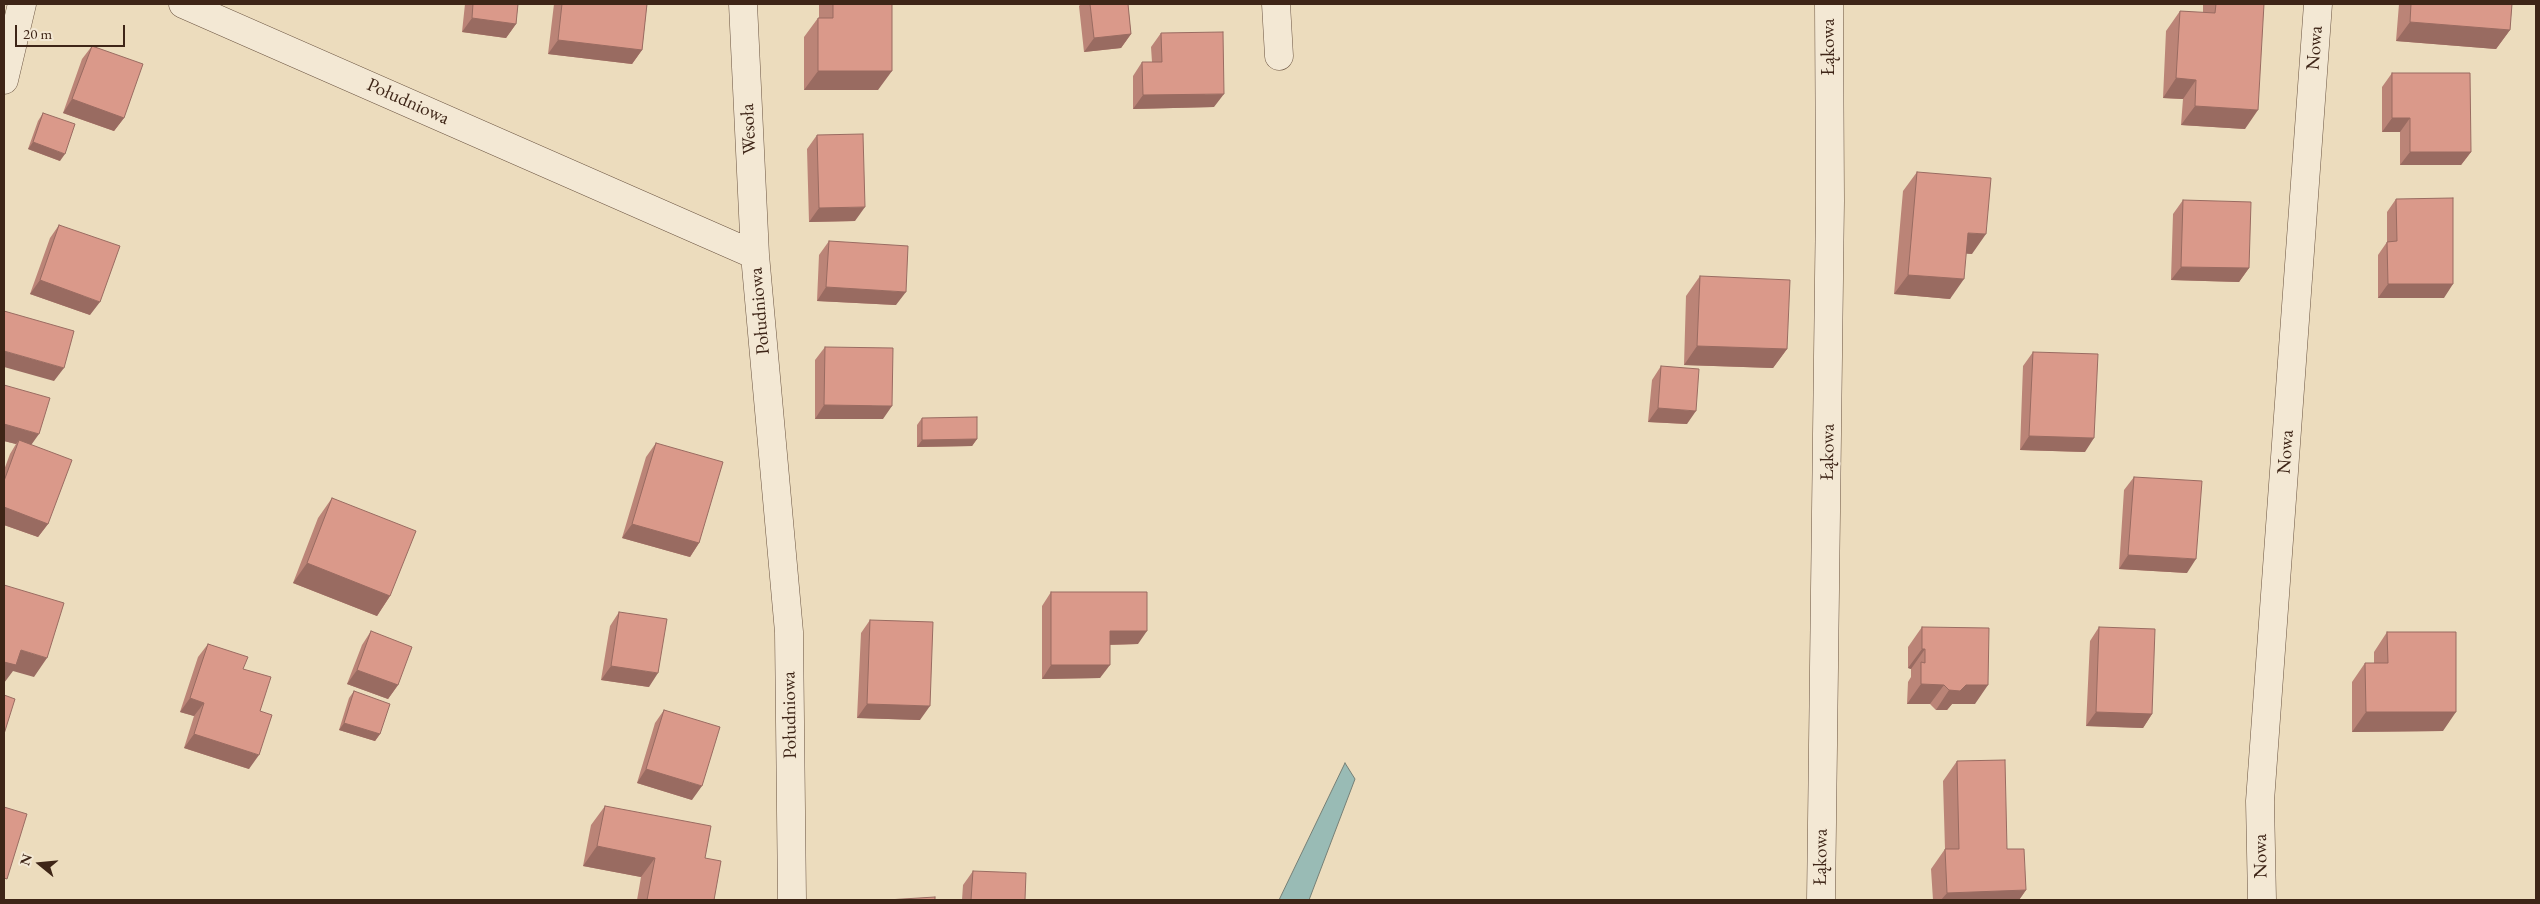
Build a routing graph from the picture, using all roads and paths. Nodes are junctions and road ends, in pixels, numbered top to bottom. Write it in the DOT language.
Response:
graph roads {
  1 [pos="22,4"];
  2 [pos="183,4"];
  3 [pos="743,4"];
  4 [pos="1276,4"];
  5 [pos="1829,4"];
  6 [pos="2318,4"];
  7 [pos="1279,56"];
  8 [pos="4,80"];
  9 [pos="755,254"];
  10 [pos="792,900"];
  11 [pos="1821,900"];
  12 [pos="2262,900"];
  1 -- 8 [label="street"];
  2 -- 9 [label="street, Południowa"];
  3 -- 9 [label="street, Wesoła"];
  4 -- 7 [label="street"];
  5 -- 11 [label="street, Łąkowa"];
  6 -- 12 [label="street, Nowa"];
  9 -- 10 [label="street, Południowa"];
}
